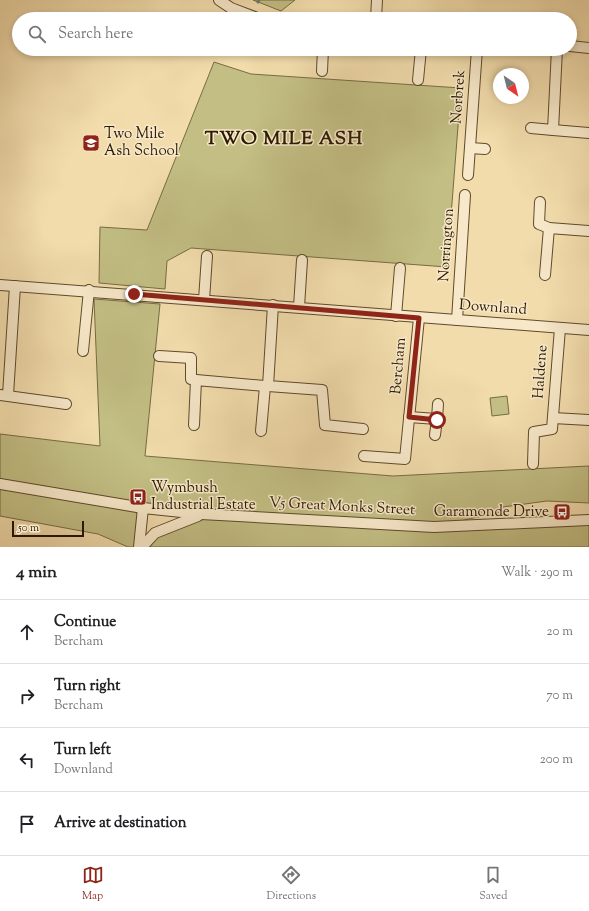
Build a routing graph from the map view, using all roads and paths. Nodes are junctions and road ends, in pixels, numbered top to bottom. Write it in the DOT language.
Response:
graph roads {
  1 [pos="219,0"];
  2 [pos="377,0"];
  3 [pos="242,12"];
  4 [pos="376,12"];
  5 [pos="577,47"];
  6 [pos="589,48"];
  7 [pos="323,56"];
  8 [pos="420,56"];
  9 [pos="477,56"];
  10 [pos="557,56"];
  11 [pos="322,71"];
  12 [pos="418,80"];
  13 [pos="531,128"];
  14 [pos="553,130"];
  15 [pos="589,133"];
  16 [pos="470,148"];
  17 [pos="485,149"];
  18 [pos="468,175"];
  19 [pos="465,195"];
  20 [pos="540,202"];
  21 [pos="549,228"];
  22 [pos="589,231"];
  23 [pos="207,256"];
  24 [pos="302,260"];
  25 [pos="400,268"];
  26 [pos="545,275"];
  27 [pos="0,285"];
  28 [pos="15,286"];
  29 [pos="89,290"];
  30 [pos="204,300"];
  31 [pos="273,305"];
  32 [pos="299,307"];
  33 [pos="396,316"];
  34 [pos="419,318"];
  35 [pos="457,320"];
  36 [pos="560,328"];
  37 [pos="589,330"];
  38 [pos="83,351"];
  39 [pos="158,356"];
  40 [pos="196,380"];
  41 [pos="266,386"];
  42 [pos="4,395"];
  43 [pos="66,404"];
  44 [pos="438,404"];
  45 [pos="409,417"];
  46 [pos="553,418"];
  47 [pos="437,420"];
  48 [pos="589,420"];
  49 [pos="194,425"];
  50 [pos="363,429"];
  51 [pos="261,431"];
  52 [pos="435,435"];
  53 [pos="364,456"];
  54 [pos="532,464"];
  55 [pos="0,484"];
  56 [pos="143,508"];
  57 [pos="201,514"];
  58 [pos="589,520"];
  59 [pos="140,547"];
  1 -- 3 [label="street"];
  2 -- 4 [label="street"];
  5 -- 6 [label="street"];
  7 -- 11 [label="street"];
  8 -- 12 [label="street"];
  9 -- 16 [label="street, Norbrek"];
  10 -- 14 [label="street"];
  13 -- 14 [label="street"];
  14 -- 15 [label="street"];
  16 -- 17 [label="street"];
  16 -- 18 [label="street, Norbrek"];
  19 -- 35 [label="street, Norrington"];
  20 -- 21 [label="street"];
  21 -- 22 [label="street"];
  21 -- 26 [label="street"];
  23 -- 30 [label="street"];
  24 -- 32 [label="street"];
  25 -- 33 [label="street"];
  27 -- 28 [label="street, Downland"];
  28 -- 29 [label="street, Downland"];
  28 -- 42 [label="street"];
  29 -- 30 [label="street, Downland"];
  29 -- 38 [label="street"];
  30 -- 31 [label="street, Downland"];
  31 -- 32 [label="street, Downland"];
  31 -- 41 [label="street"];
  32 -- 33 [label="street, Downland"];
  33 -- 34 [label="street, Downland"];
  34 -- 35 [label="street, Downland"];
  34 -- 45 [label="street, Bercham"];
  35 -- 36 [label="street, Downland"];
  36 -- 37 [label="street, Downland"];
  36 -- 46 [label="street, Haldene"];
  39 -- 40 [label="street"];
  40 -- 41 [label="street"];
  40 -- 49 [label="street"];
  41 -- 50 [label="street"];
  41 -- 51 [label="street"];
  42 -- 43 [label="street"];
  44 -- 47 [label="street"];
  45 -- 47 [label="street, Bercham"];
  45 -- 53 [label="street, Bercham"];
  46 -- 48 [label="street, Haldene"];
  46 -- 54 [label="street, Haldene"];
  47 -- 52 [label="street"];
  55 -- 56 [label="street, V5 Great Monks Street"];
  56 -- 57 [label="street, V5 Great Monks Street"];
  56 -- 59 [label="street"];
  57 -- 58 [label="street, V5 Great Monks Street"];
  57 -- 59 [label="street"];
}
